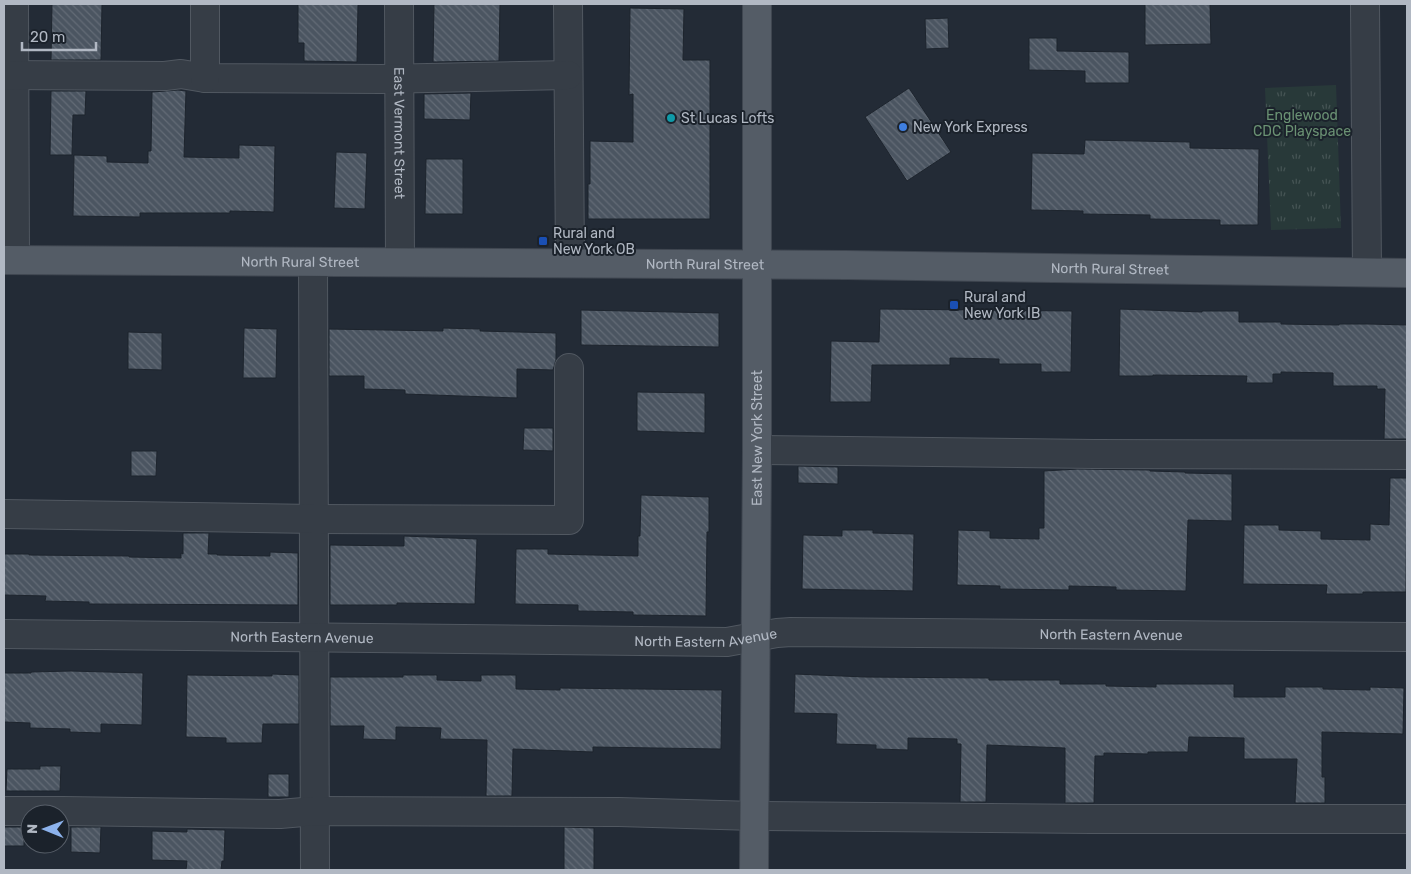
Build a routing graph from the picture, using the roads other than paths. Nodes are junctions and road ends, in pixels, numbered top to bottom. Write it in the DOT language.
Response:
graph roads {
  1 [pos="14,4"];
  2 [pos="205,4"];
  3 [pos="399,4"];
  4 [pos="568,4"];
  5 [pos="757,4"];
  6 [pos="1364,4"];
  7 [pos="9,75"];
  8 [pos="568,75"];
  9 [pos="205,78"];
  10 [pos="400,79"];
  11 [pos="9,260"];
  12 [pos="313,262"];
  13 [pos="400,262"];
  14 [pos="570,264"];
  15 [pos="756,265"];
  16 [pos="1367,272"];
  17 [pos="1407,273"];
  18 [pos="569,368"];
  19 [pos="757,450"];
  20 [pos="1407,455"];
  21 [pos="4,514"];
  22 [pos="314,519"];
  23 [pos="4,634"];
  24 [pos="314,637"];
  25 [pos="756,637"];
  26 [pos="1407,637"];
  27 [pos="4,811"];
  28 [pos="315,811"];
  29 [pos="754,816"];
  30 [pos="1407,819"];
  31 [pos="315,870"];
  32 [pos="754,870"];
  1 -- 7 [label="street"];
  2 -- 9 [label="street"];
  3 -- 10 [label="street, East Vermont Street"];
  4 -- 8 [label="street"];
  5 -- 15 [label="main road, East New York Street"];
  6 -- 16 [label="street"];
  7 -- 9 [label="street"];
  7 -- 11 [label="street"];
  8 -- 10 [label="street"];
  8 -- 14 [label="street"];
  9 -- 10 [label="street"];
  10 -- 13 [label="street, East Vermont Street"];
  11 -- 12 [label="main road, North Rural Street"];
  12 -- 13 [label="main road, North Rural Street"];
  12 -- 22 [label="street"];
  13 -- 14 [label="main road, North Rural Street"];
  14 -- 15 [label="main road, North Rural Street"];
  15 -- 16 [label="main road, North Rural Street"];
  15 -- 19 [label="main road, East New York Street"];
  16 -- 17 [label="main road, North Rural Street"];
  18 -- 22 [label="street"];
  19 -- 20 [label="street"];
  19 -- 25 [label="main road, East New York Street"];
  21 -- 22 [label="street"];
  22 -- 24 [label="street"];
  23 -- 24 [label="street, North Eastern Avenue"];
  24 -- 25 [label="street, North Eastern Avenue"];
  24 -- 28 [label="street"];
  25 -- 26 [label="street, North Eastern Avenue"];
  25 -- 29 [label="main road, East New York Street"];
  27 -- 28 [label="street"];
  28 -- 29 [label="street"];
  28 -- 31 [label="street"];
  29 -- 30 [label="street"];
  29 -- 32 [label="main road, East New York Street"];
}
